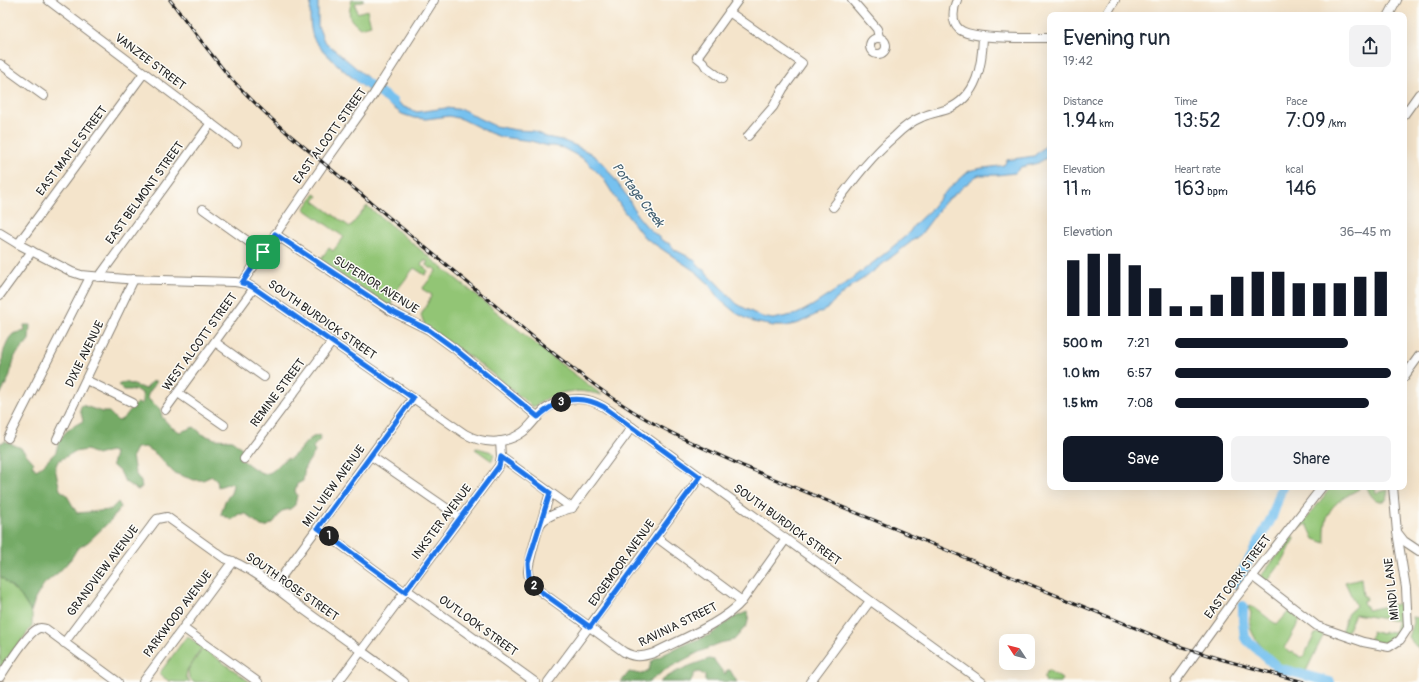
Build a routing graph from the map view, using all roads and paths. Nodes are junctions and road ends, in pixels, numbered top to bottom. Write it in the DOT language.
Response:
graph roads {
  1 [pos="48,0"];
  2 [pos="434,0"];
  3 [pos="738,0"];
  4 [pos="852,0"];
  5 [pos="957,0"];
  6 [pos="1114,0"];
  7 [pos="1397,0"];
  8 [pos="729,12"];
  9 [pos="1108,12"];
  10 [pos="1391,12"];
  11 [pos="983,37"];
  12 [pos="880,38"];
  13 [pos="1047,38"];
  14 [pos="0,64"];
  15 [pos="144,73"];
  16 [pos="722,79"];
  17 [pos="1419,94"];
  18 [pos="44,96"];
  19 [pos="1407,111"];
  20 [pos="211,123"];
  21 [pos="748,136"];
  22 [pos="237,143"];
  23 [pos="833,207"];
  24 [pos="203,209"];
  25 [pos="0,232"];
  26 [pos="275,234"];
  27 [pos="18,244"];
  28 [pos="32,251"];
  29 [pos="263,252"];
  30 [pos="94,277"];
  31 [pos="134,279"];
  32 [pos="242,283"];
  33 [pos="254,288"];
  34 [pos="0,295"];
  35 [pos="215,342"];
  36 [pos="332,342"];
  37 [pos="1419,356"];
  38 [pos="1407,373"];
  39 [pos="264,377"];
  40 [pos="86,380"];
  41 [pos="178,393"];
  42 [pos="413,398"];
  43 [pos="133,403"];
  44 [pos="165,410"];
  45 [pos="538,417"];
  46 [pos="224,425"];
  47 [pos="632,427"];
  48 [pos="8,438"];
  49 [pos="57,439"];
  50 [pos="500,441"];
  51 [pos="372,456"];
  52 [pos="501,457"];
  53 [pos="244,459"];
  54 [pos="700,477"];
  55 [pos="1320,490"];
  56 [pos="1393,490"];
  57 [pos="550,493"];
  58 [pos="572,508"];
  59 [pos="164,517"];
  60 [pos="461,518"];
  61 [pos="541,523"];
  62 [pos="318,528"];
  63 [pos="1397,532"];
  64 [pos="656,537"];
  65 [pos="786,539"];
  66 [pos="1419,550"];
  67 [pos="233,561"];
  68 [pos="1252,576"];
  69 [pos="274,587"];
  70 [pos="406,591"];
  71 [pos="742,600"];
  72 [pos="870,601"];
  73 [pos="590,627"];
  74 [pos="183,628"];
  75 [pos="64,643"];
  76 [pos="361,651"];
  77 [pos="0,677"];
  78 [pos="118,682"];
  79 [pos="143,682"];
  80 [pos="258,682"];
  81 [pos="338,682"];
  82 [pos="404,682"];
  83 [pos="535,682"];
  84 [pos="548,682"];
  85 [pos="810,682"];
  86 [pos="982,682"];
  87 [pos="1175,682"];
  1 -- 15 [label="street, VANZEE STREET"];
  2 -- 26 [label="street, EAST ALCOTT STREET"];
  3 -- 8 [label="street"];
  4 -- 12 [label="street"];
  5 -- 11 [label="street"];
  6 -- 9 [label="street"];
  7 -- 10 [label="street"];
  8 -- 16 [label="street"];
  8 -- 21 [label="street"];
  11 -- 13 [label="street"];
  11 -- 23 [label="street"];
  14 -- 18 [label="street"];
  15 -- 20 [label="street, VANZEE STREET"];
  15 -- 27 [label="street, EAST MAPLE STREET"];
  17 -- 19 [label="street"];
  20 -- 22 [label="street, VANZEE STREET"];
  20 -- 30 [label="street, EAST BELMONT STREET"];
  24 -- 29 [label="street"];
  25 -- 27 [label="street, SOUTH BURDICK STREET"];
  26 -- 29 [label="street, EAST ALCOTT STREET"];
  26 -- 45 [label="street, SUPERIOR AVENUE"];
  27 -- 28 [label="street, SOUTH BURDICK STREET"];
  28 -- 30 [label="street, SOUTH BURDICK STREET"];
  28 -- 34 [label="street"];
  29 -- 32 [label="street, EAST ALCOTT STREET"];
  30 -- 31 [label="street, SOUTH BURDICK STREET"];
  30 -- 48 [label="street, EAST BELMONT STREET"];
  31 -- 32 [label="street, SOUTH BURDICK STREET"];
  31 -- 40 [label="street, DIXIE AVENUE"];
  32 -- 33 [label="street, SOUTH BURDICK STREET"];
  33 -- 35 [label="street, WEST ALCOTT STREET"];
  33 -- 36 [label="street, SOUTH BURDICK STREET"];
  35 -- 39 [label="street"];
  35 -- 41 [label="street, WEST ALCOTT STREET"];
  36 -- 42 [label="street, SOUTH BURDICK STREET"];
  36 -- 53 [label="street, REMINE STREET"];
  37 -- 38 [label="street"];
  40 -- 43 [label="street"];
  40 -- 49 [label="street, DIXIE AVENUE"];
  41 -- 44 [label="street, WEST ALCOTT STREET"];
  41 -- 46 [label="street"];
  42 -- 50 [label="street, SOUTH BURDICK STREET"];
  42 -- 51 [label="street, MILLVIEW AVENUE"];
  45 -- 47 [label="street, SOUTH BURDICK STREET"];
  45 -- 50 [label="street"];
  47 -- 54 [label="street, SOUTH BURDICK STREET"];
  47 -- 58 [label="street"];
  50 -- 52 [label="street, INKSTER AVENUE"];
  51 -- 60 [label="street"];
  51 -- 62 [label="street, MILLVIEW AVENUE"];
  52 -- 57 [label="street"];
  52 -- 60 [label="street, INKSTER AVENUE"];
  54 -- 64 [label="street, EDGEMOOR AVENUE"];
  54 -- 65 [label="street, SOUTH BURDICK STREET"];
  55 -- 68 [label="street, EAST CORK STREET"];
  56 -- 63 [label="street, MINDI LANE"];
  57 -- 58 [label="street"];
  57 -- 61 [label="street"];
  58 -- 61 [label="street"];
  59 -- 67 [label="street, SOUTH ROSE STREET"];
  59 -- 75 [label="street, GRANDVIEW AVENUE"];
  60 -- 70 [label="street, INKSTER AVENUE"];
  61 -- 73 [label="street"];
  62 -- 69 [label="street, MILLVIEW AVENUE"];
  62 -- 70 [label="street, OUTLOOK STREET"];
  63 -- 66 [label="street"];
  63 -- 68 [label="street, MINDI LANE"];
  64 -- 71 [label="street"];
  64 -- 73 [label="street, EDGEMOOR AVENUE"];
  65 -- 71 [label="street, RAVINIA STREET"];
  65 -- 72 [label="street, SOUTH BURDICK STREET"];
  67 -- 69 [label="street, SOUTH ROSE STREET"];
  67 -- 74 [label="street, PARKWOOD AVENUE"];
  68 -- 87 [label="street, EAST CORK STREET"];
  69 -- 76 [label="street, SOUTH ROSE STREET"];
  70 -- 76 [label="street, INKSTER AVENUE"];
  70 -- 83 [label="street, OUTLOOK STREET"];
  71 -- 73 [label="street, RAVINIA STREET"];
  72 -- 85 [label="street"];
  72 -- 86 [label="street, SOUTH BURDICK STREET"];
  73 -- 84 [label="street, EDGEMOOR AVENUE"];
  74 -- 79 [label="street, PARKWOOD AVENUE"];
  74 -- 80 [label="street"];
  75 -- 77 [label="street"];
  75 -- 78 [label="street"];
  76 -- 81 [label="street, INKSTER AVENUE"];
  76 -- 82 [label="street, SOUTH ROSE STREET"];
}
